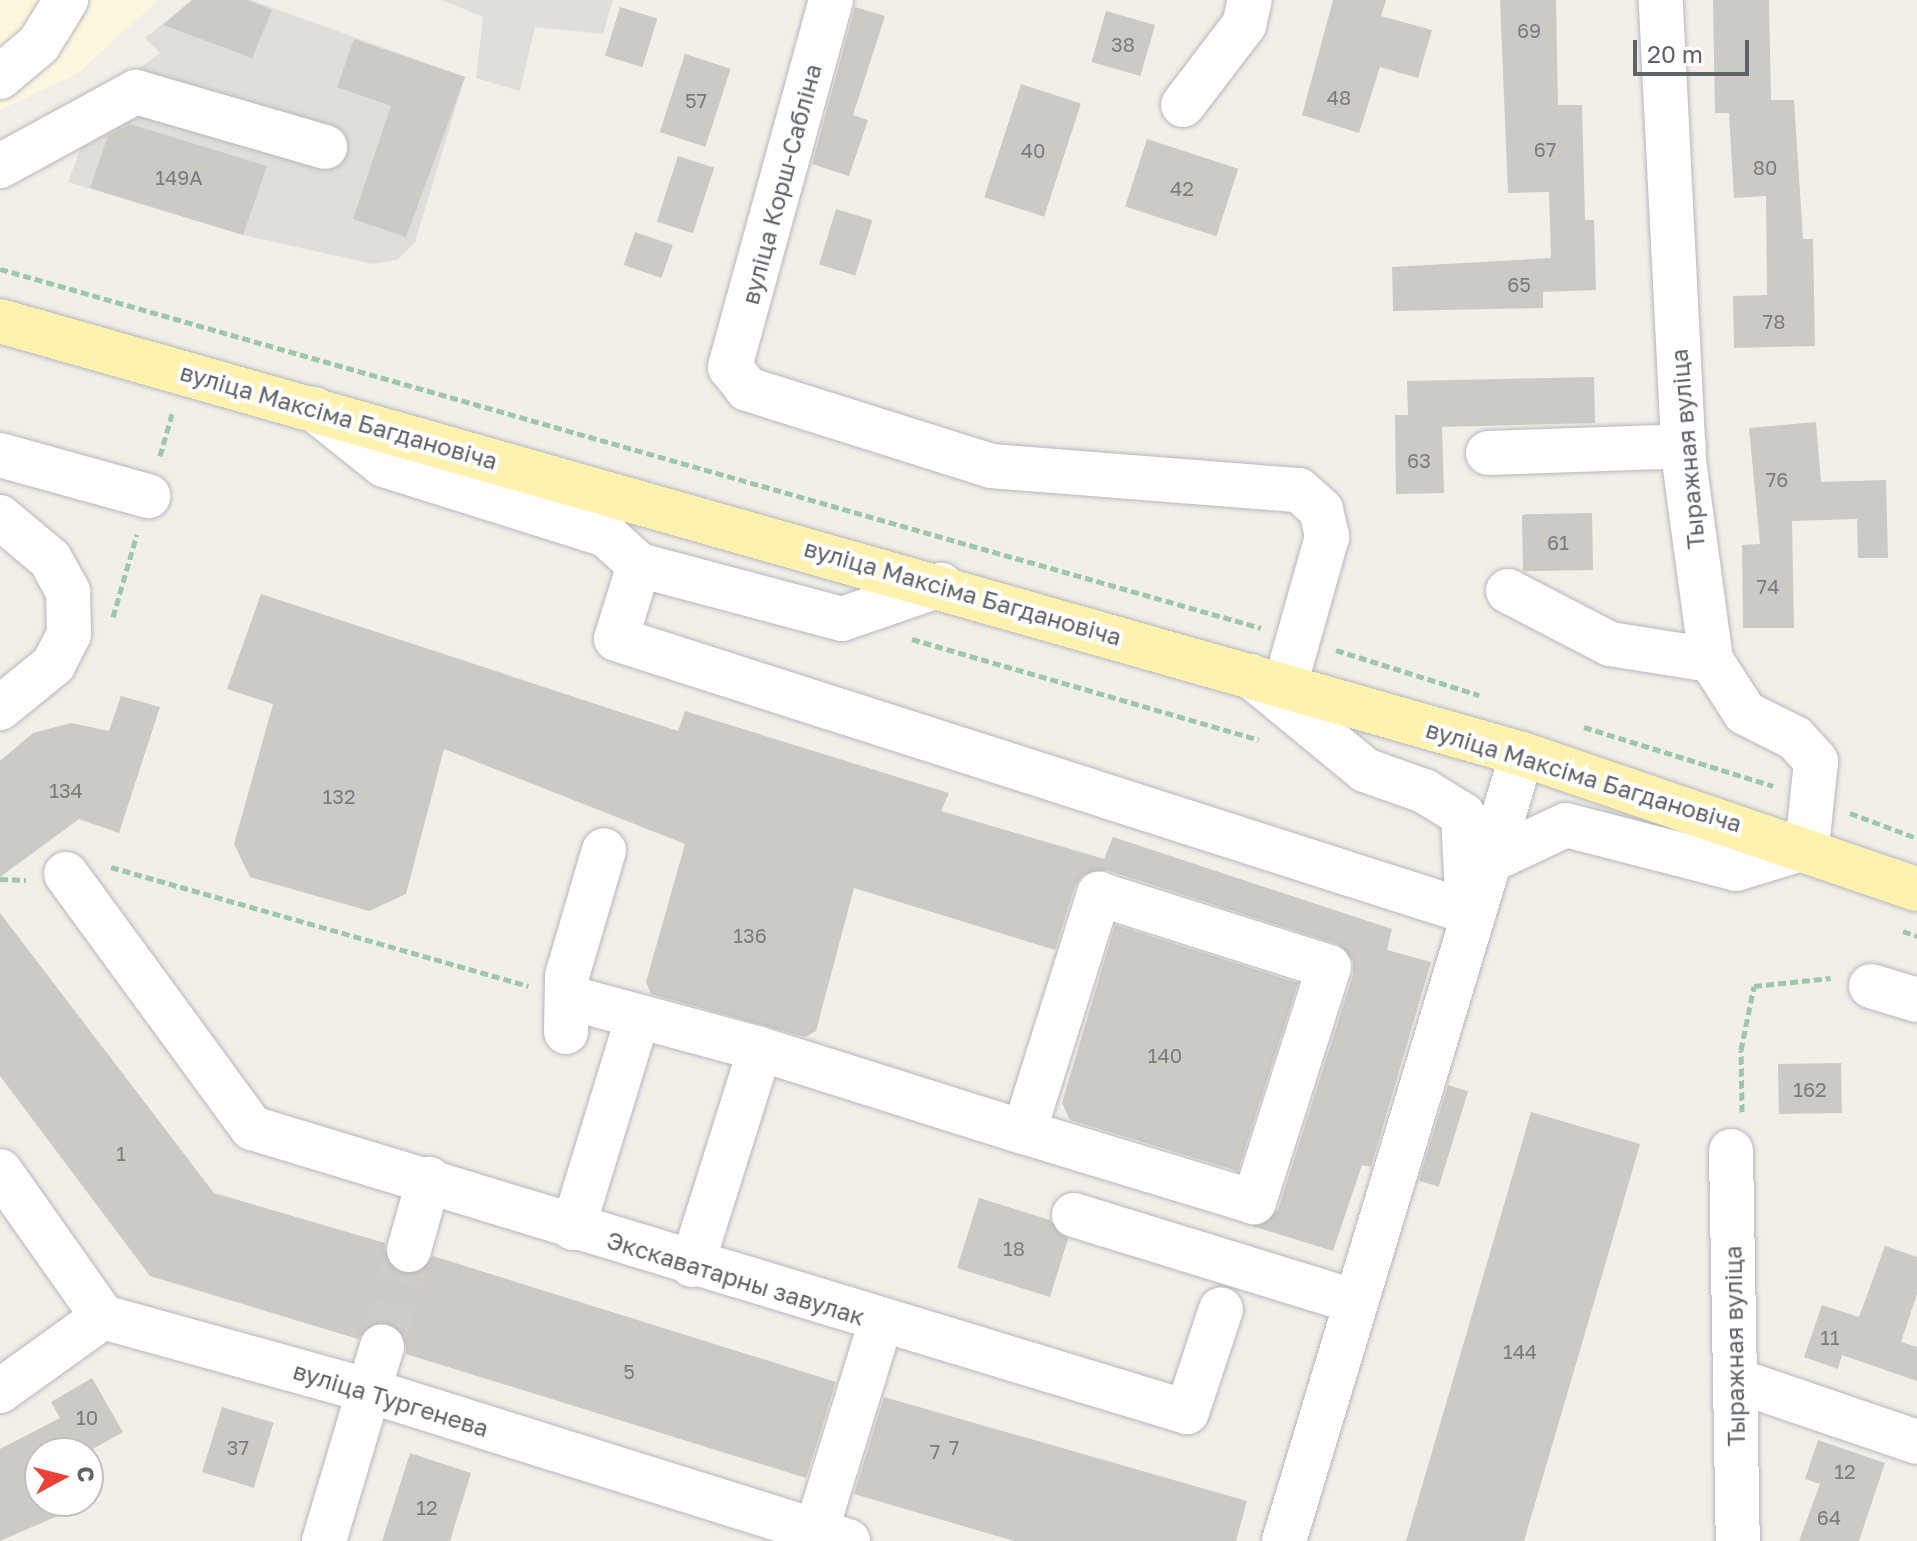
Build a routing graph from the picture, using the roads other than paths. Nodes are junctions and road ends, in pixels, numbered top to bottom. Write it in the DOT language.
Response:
graph roads {
  1 [pos="66,0"];
  2 [pos="831,0"];
  3 [pos="1250,0"];
  4 [pos="1661,0"];
  5 [pos="0,77"];
  6 [pos="1183,105"];
  7 [pos="325,147"];
  8 [pos="0,166"];
  9 [pos="0,321"];
  10 [pos="314,409"];
  11 [pos="1684,446"];
  12 [pos="1488,453"];
  13 [pos="0,455"];
  14 [pos="148,496"];
  15 [pos="0,517"];
  16 [pos="639,565"];
  17 [pos="941,585"];
  18 [pos="1508,591"];
  19 [pos="1711,660"];
  20 [pos="1268,680"];
  21 [pos="0,708"];
  22 [pos="1522,754"];
  23 [pos="1807,847"];
  24 [pos="604,850"];
  25 [pos="1487,862"];
  26 [pos="66,874"];
  27 [pos="1917,889"];
  28 [pos="1468,912"];
  29 [pos="1871,986"];
  30 [pos="1917,1000"];
  31 [pos="638,1017"];
  32 [pos="760,1049"];
  33 [pos="1024,1132"];
  34 [pos="1731,1151"];
  35 [pos="0,1171"];
  36 [pos="429,1179"];
  37 [pos="1074,1215"];
  38 [pos="573,1228"];
  39 [pos="409,1250"];
  40 [pos="692,1265"];
  41 [pos="1354,1301"];
  42 [pos="1221,1309"];
  43 [pos="103,1317"];
  44 [pos="881,1322"];
  45 [pos="382,1346"];
  46 [pos="1735,1380"];
  47 [pos="0,1391"];
  48 [pos="370,1391"];
  49 [pos="1917,1442"];
  50 [pos="826,1538"];
  51 [pos="324,1541"];
  52 [pos="1284,1541"];
  53 [pos="1738,1541"];
  1 -- 5 [label="street"];
  2 -- 20 [label="street, вуліца Корш-Сабліна"];
  3 -- 6 [label="street"];
  4 -- 11 [label="street, Тыражная вуліца"];
  7 -- 8 [label="street"];
  9 -- 10 [label="main road, вуліца Максіма Багдановіча"];
  10 -- 16 [label="street"];
  10 -- 17 [label="main road, вуліца Максіма Багдановіча"];
  11 -- 12 [label="street"];
  11 -- 19 [label="street, Тыражная вуліца"];
  13 -- 14 [label="street"];
  15 -- 21 [label="street"];
  16 -- 17 [label="street"];
  16 -- 28 [label="street"];
  17 -- 20 [label="main road, вуліца Максіма Багдановіча"];
  18 -- 19 [label="street"];
  19 -- 23 [label="street, Тыражная вуліца"];
  20 -- 22 [label="main road, вуліца Максіма Багдановіча"];
  20 -- 28 [label="street"];
  22 -- 23 [label="main road, вуліца Максіма Багдановіча"];
  22 -- 25 [label="street"];
  23 -- 25 [label="street"];
  23 -- 27 [label="main road, вуліца Максіма Багдановіча"];
  24 -- 31 [label="street"];
  25 -- 28 [label="street"];
  26 -- 36 [label="street, Экскаватарны завулак"];
  28 -- 41 [label="street"];
  29 -- 30 [label="street"];
  31 -- 32 [label="street"];
  31 -- 38 [label="street"];
  32 -- 33 [label="street"];
  32 -- 40 [label="street"];
  33 -- 33 [label="street"];
  34 -- 46 [label="street, Тыражная вуліца"];
  35 -- 43 [label="street"];
  36 -- 38 [label="street, Экскаватарны завулак"];
  36 -- 39 [label="street"];
  37 -- 41 [label="street"];
  38 -- 40 [label="street, Экскаватарны завулак"];
  40 -- 44 [label="street, Экскаватарны завулак"];
  41 -- 52 [label="street"];
  42 -- 44 [label="street"];
  43 -- 47 [label="street"];
  43 -- 48 [label="street, вуліца Тургенева"];
  44 -- 50 [label="street, Экскаватарны завулак"];
  45 -- 48 [label="street"];
  46 -- 49 [label="street"];
  46 -- 53 [label="street, Тыражная вуліца"];
  48 -- 50 [label="street, вуліца Тургенева"];
  48 -- 51 [label="street"];
}
